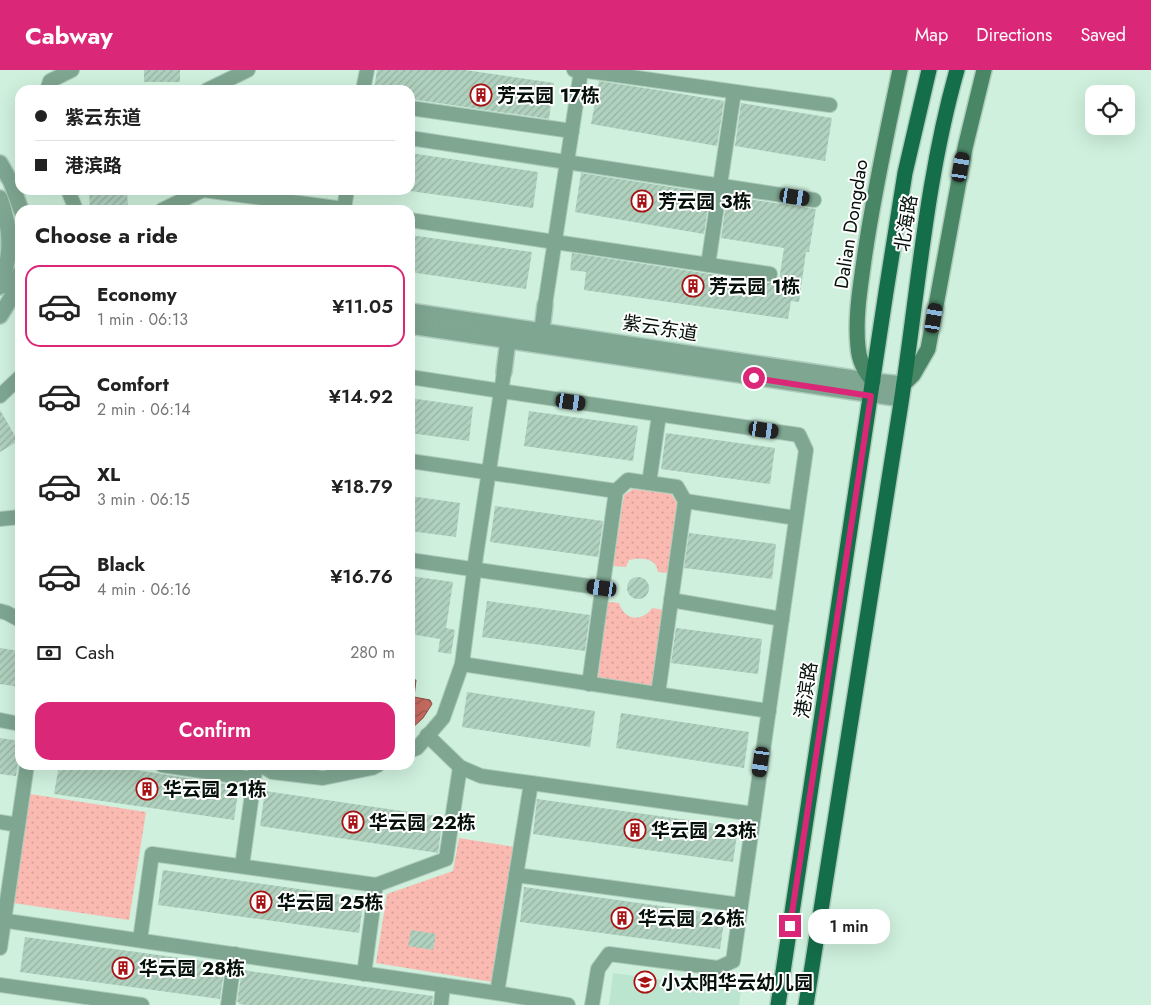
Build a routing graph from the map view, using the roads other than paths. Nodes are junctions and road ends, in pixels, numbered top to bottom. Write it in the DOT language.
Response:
graph roads {
  1 [pos="72,70"];
  2 [pos="248,70"];
  3 [pos="367,70"];
  4 [pos="579,70"];
  5 [pos="900,70"];
  6 [pos="929,70"];
  7 [pos="957,70"];
  8 [pos="984,70"];
  9 [pos="49,85"];
  10 [pos="217,85"];
  11 [pos="364,85"];
  12 [pos="734,92"];
  13 [pos="830,105"];
  14 [pos="415,109"];
  15 [pos="572,131"];
  16 [pos="415,139"];
  17 [pos="567,162"];
  18 [pos="0,163"];
  19 [pos="720,186"];
  20 [pos="15,191"];
  21 [pos="194,195"];
  22 [pos="239,195"];
  23 [pos="0,198"];
  24 [pos="814,200"];
  25 [pos="172,205"];
  26 [pos="310,205"];
  27 [pos="415,221"];
  28 [pos="555,242"];
  29 [pos="15,258"];
  30 [pos="708,265"];
  31 [pos="15,266"];
  32 [pos="770,274"];
  33 [pos="8,289"];
  34 [pos="545,305"];
  35 [pos="415,312"];
  36 [pos="0,316"];
  37 [pos="510,325"];
  38 [pos="415,327"];
  39 [pos="541,338"];
  40 [pos="508,341"];
  41 [pos="504,372"];
  42 [pos="415,378"];
  43 [pos="15,382"];
  44 [pos="872,388"];
  45 [pos="501,391"];
  46 [pos="902,392"];
  47 [pos="0,396"];
  48 [pos="659,414"];
  49 [pos="415,462"];
  50 [pos="488,473"];
  51 [pos="649,483"];
  52 [pos="616,491"];
  53 [pos="685,502"];
  54 [pos="15,518"];
  55 [pos="796,518"];
  56 [pos="0,519"];
  57 [pos="415,561"];
  58 [pos="474,570"];
  59 [pos="602,588"];
  60 [pos="671,600"];
  61 [pos="0,611"];
  62 [pos="15,617"];
  63 [pos="782,619"];
  64 [pos="462,664"];
  65 [pos="589,684"];
  66 [pos="658,694"];
  67 [pos="769,711"];
  68 [pos="0,720"];
  69 [pos="15,723"];
  70 [pos="427,736"];
  71 [pos="415,749"];
  72 [pos="460,767"];
  73 [pos="26,770"];
  74 [pos="228,770"];
  75 [pos="269,770"];
  76 [pos="362,770"];
  77 [pos="255,772"];
  78 [pos="531,783"];
  79 [pos="754,814"];
  80 [pos="0,822"];
  81 [pos="18,825"];
  82 [pos="242,866"];
  83 [pos="516,875"];
  84 [pos="376,885"];
  85 [pos="741,906"];
  86 [pos="2,920"];
  87 [pos="140,940"];
  88 [pos="0,948"];
  89 [pos="235,954"];
  90 [pos="364,974"];
  91 [pos="0,985"];
  92 [pos="443,985"];
  93 [pos="497,993"];
  94 [pos="142,1005"];
  95 [pos="228,1005"];
  96 [pos="441,1005"];
  97 [pos="568,1005"];
  98 [pos="592,1005"];
  99 [pos="778,1005"];
  100 [pos="806,1005"];
  1 -- 9 [label="street"];
  2 -- 10 [label="street"];
  3 -- 11 [label="street"];
  4 -- 12 [label="street"];
  4 -- 15 [label="street"];
  5 -- 44 [label="main road, Dalian Dongdao"];
  6 -- 44 [label="main road, 北海路"];
  7 -- 46 [label="main road, 北海路"];
  8 -- 46 [label="main road"];
  12 -- 13 [label="street"];
  12 -- 19 [label="street"];
  14 -- 15 [label="street"];
  15 -- 17 [label="street"];
  16 -- 17 [label="street"];
  17 -- 19 [label="street"];
  17 -- 28 [label="street"];
  18 -- 20 [label="street"];
  19 -- 24 [label="street"];
  19 -- 30 [label="street"];
  21 -- 25 [label="street"];
  22 -- 26 [label="street"];
  23 -- 29 [label="street"];
  27 -- 28 [label="street"];
  28 -- 30 [label="street"];
  28 -- 34 [label="street"];
  30 -- 32 [label="street"];
  31 -- 33 [label="street"];
  33 -- 36 [label="street"];
  34 -- 39 [label="street"];
  35 -- 37 [label="street, 紫云东道"];
  37 -- 39 [label="street, 紫云东道"];
  37 -- 40 [label="street"];
  38 -- 40 [label="street, 紫云东道"];
  39 -- 40 [label="street, 紫云东道"];
  39 -- 44 [label="street, 紫云东道"];
  40 -- 41 [label="street"];
  41 -- 45 [label="street"];
  42 -- 45 [label="street"];
  43 -- 47 [label="street"];
  44 -- 46 [label="street, 紫云东道"];
  44 -- 99 [label="main road, 港滨路"];
  45 -- 48 [label="street"];
  45 -- 50 [label="street"];
  46 -- 100 [label="main road"];
  48 -- 51 [label="street"];
  48 -- 55 [label="street"];
  49 -- 50 [label="street"];
  50 -- 52 [label="street"];
  50 -- 58 [label="street"];
  51 -- 52 [label="street"];
  51 -- 53 [label="street"];
  52 -- 59 [label="street"];
  53 -- 55 [label="street"];
  53 -- 60 [label="street"];
  54 -- 56 [label="street"];
  55 -- 63 [label="street"];
  57 -- 58 [label="street"];
  58 -- 59 [label="street"];
  58 -- 64 [label="street"];
  59 -- 65 [label="street"];
  60 -- 63 [label="street"];
  60 -- 66 [label="street"];
  61 -- 62 [label="street"];
  63 -- 67 [label="street"];
  64 -- 65 [label="street"];
  64 -- 70 [label="street"];
  65 -- 66 [label="street"];
  66 -- 67 [label="street"];
  67 -- 79 [label="street"];
  68 -- 69 [label="street"];
  70 -- 71 [label="street"];
  70 -- 72 [label="street"];
  72 -- 78 [label="street"];
  72 -- 84 [label="street"];
  73 -- 81 [label="street"];
  74 -- 77 [label="street"];
  75 -- 76 [label="street"];
  77 -- 82 [label="street"];
  78 -- 79 [label="street"];
  78 -- 83 [label="street"];
  79 -- 85 [label="street"];
  80 -- 81 [label="street"];
  81 -- 86 [label="street"];
  82 -- 84 [label="street"];
  82 -- 87 [label="street"];
  83 -- 85 [label="street"];
  83 -- 93 [label="street"];
  84 -- 90 [label="street"];
  85 -- 98 [label="street"];
  86 -- 87 [label="street"];
  86 -- 88 [label="street"];
  87 -- 89 [label="street"];
  89 -- 90 [label="street"];
  89 -- 95 [label="street"];
  90 -- 92 [label="street"];
  91 -- 94 [label="street"];
  92 -- 93 [label="street"];
  92 -- 96 [label="street"];
  93 -- 97 [label="street"];
}
